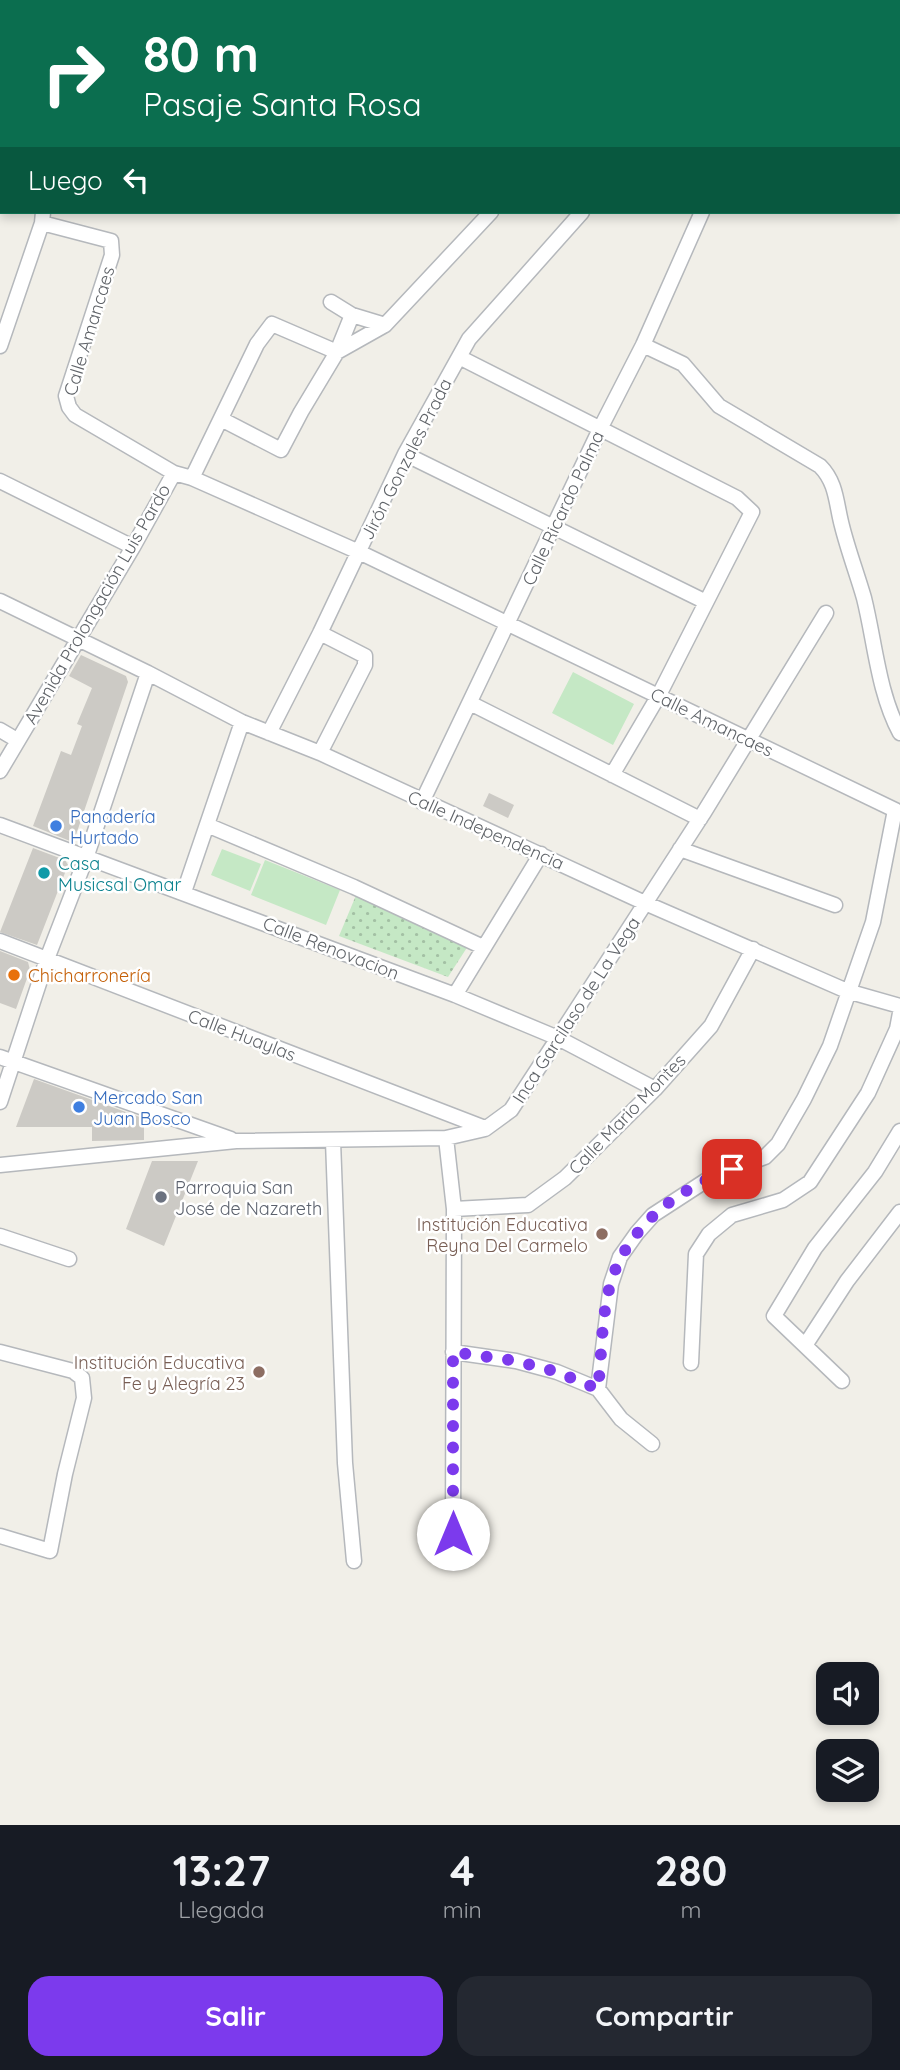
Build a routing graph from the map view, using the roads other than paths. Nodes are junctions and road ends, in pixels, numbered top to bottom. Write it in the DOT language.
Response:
graph roads {
  1 [pos="489,214"];
  2 [pos="580,214"];
  3 [pos="701,214"];
  4 [pos="43,217"];
  5 [pos="331,302"];
  6 [pos="352,315"];
  7 [pos="385,325"];
  8 [pos="643,345"];
  9 [pos="0,346"];
  10 [pos="337,352"];
  11 [pos="459,356"];
  12 [pos="221,419"];
  13 [pos="601,427"];
  14 [pos="405,454"];
  15 [pos="174,473"];
  16 [pos="192,478"];
  17 [pos="0,481"];
  18 [pos="554,528"];
  19 [pos="133,547"];
  20 [pos="359,552"];
  21 [pos="0,601"];
  22 [pos="706,602"];
  23 [pos="826,613"];
  24 [pos="508,625"];
  25 [pos="320,633"];
  26 [pos="79,639"];
  27 [pos="148,673"];
  28 [pos="659,695"];
  29 [pos="470,703"];
  30 [pos="242,722"];
  31 [pos="0,730"];
  32 [pos="269,733"];
  33 [pos="900,733"];
  34 [pos="18,740"];
  35 [pos="749,740"];
  36 [pos="320,753"];
  37 [pos="0,771"];
  38 [pos="612,775"];
  39 [pos="422,802"];
  40 [pos="700,819"];
  41 [pos="0,825"];
  42 [pos="207,825"];
  43 [pos="680,849"];
  44 [pos="541,854"];
  45 [pos="86,858"];
  46 [pos="184,892"];
  47 [pos="645,903"];
  48 [pos="835,905"];
  49 [pos="0,941"];
  50 [pos="483,947"];
  51 [pos="753,948"];
  52 [pos="47,960"];
  53 [pos="847,991"];
  54 [pos="455,995"];
  55 [pos="900,1006"];
  56 [pos="900,1013"];
  57 [pos="558,1038"];
  58 [pos="7,1059"];
  59 [pos="655,1088"];
  60 [pos="0,1102"];
  61 [pos="485,1129"];
  62 [pos="900,1131"];
  63 [pos="446,1138"];
  64 [pos="236,1141"];
  65 [pos="333,1141"];
  66 [pos="0,1165"];
  67 [pos="454,1209"];
  68 [pos="900,1212"];
  69 [pos="0,1236"];
  70 [pos="69,1259"];
  71 [pos="806,1344"];
  72 [pos="0,1352"];
  73 [pos="453,1352"];
  74 [pos="691,1363"];
  75 [pos="842,1381"];
  76 [pos="598,1389"];
  77 [pos="652,1444"];
  78 [pos="453,1534"];
  79 [pos="0,1536"];
  80 [pos="354,1561"];
  1 -- 7 [label="street"];
  2 -- 11 [label="street, Jirón Gonzales Prada"];
  3 -- 8 [label="street, Calle Ricardo Palma"];
  4 -- 9 [label="street"];
  4 -- 15 [label="street, Calle Amancaes"];
  5 -- 6 [label="street"];
  6 -- 7 [label="street"];
  6 -- 10 [label="street"];
  7 -- 10 [label="street"];
  8 -- 13 [label="street, Calle Ricardo Palma"];
  8 -- 33 [label="street"];
  10 -- 12 [label="street, Avenida Prolongación Luis Pardo"];
  10 -- 12 [label="street"];
  11 -- 13 [label="street"];
  11 -- 14 [label="street, Jirón Gonzales Prada"];
  12 -- 16 [label="street, Avenida Prolongación Luis Pardo"];
  13 -- 18 [label="street, Calle Ricardo Palma"];
  13 -- 22 [label="street"];
  14 -- 18 [label="street"];
  14 -- 20 [label="street, Jirón Gonzales Prada"];
  15 -- 16 [label="street, Calle Amancaes"];
  15 -- 19 [label="street, Avenida Prolongación Luis Pardo"];
  16 -- 20 [label="street, Calle Amancaes"];
  17 -- 19 [label="street"];
  18 -- 22 [label="street"];
  18 -- 24 [label="street, Calle Ricardo Palma"];
  19 -- 26 [label="street, Avenida Prolongación Luis Pardo"];
  20 -- 24 [label="street, Calle Amancaes"];
  20 -- 25 [label="street, Jirón Gonzales Prada"];
  21 -- 26 [label="street, Calle Independencia"];
  22 -- 28 [label="street"];
  23 -- 35 [label="street, Inca Garcilaso de La Vega"];
  24 -- 28 [label="street, Calle Amancaes"];
  24 -- 29 [label="street, Calle Ricardo Palma"];
  25 -- 32 [label="street, Jirón Gonzales Prada"];
  25 -- 36 [label="street"];
  26 -- 27 [label="street, Calle Independencia"];
  26 -- 34 [label="street, Avenida Prolongación Luis Pardo"];
  27 -- 30 [label="street, Calle Independencia"];
  27 -- 45 [label="street"];
  28 -- 35 [label="street, Calle Amancaes"];
  28 -- 38 [label="street"];
  29 -- 38 [label="street"];
  29 -- 39 [label="street, Calle Ricardo Palma"];
  30 -- 32 [label="street, Calle Independencia"];
  30 -- 42 [label="street"];
  31 -- 34 [label="street"];
  32 -- 36 [label="street, Calle Independencia"];
  34 -- 37 [label="street, Avenida Prolongación Luis Pardo"];
  35 -- 40 [label="street, Inca Garcilaso de La Vega"];
  35 -- 53 [label="street, Calle Amancaes"];
  36 -- 39 [label="street, Calle Independencia"];
  38 -- 40 [label="street"];
  39 -- 44 [label="street, Calle Independencia"];
  40 -- 43 [label="street, Inca Garcilaso de La Vega"];
  41 -- 45 [label="street, Calle Renovacion"];
  42 -- 46 [label="street"];
  42 -- 50 [label="street"];
  43 -- 47 [label="street, Inca Garcilaso de La Vega"];
  43 -- 48 [label="street"];
  44 -- 47 [label="street, Calle Independencia"];
  44 -- 50 [label="street"];
  45 -- 46 [label="street, Calle Renovacion"];
  45 -- 52 [label="street"];
  46 -- 54 [label="street, Calle Renovacion"];
  47 -- 51 [label="street, Calle Independencia"];
  47 -- 57 [label="street, Inca Garcilaso de La Vega"];
  49 -- 52 [label="street, Calle Huaylas"];
  50 -- 54 [label="street"];
  51 -- 53 [label="street, Calle Independencia"];
  51 -- 59 [label="street, Calle Mario Montes"];
  52 -- 58 [label="street"];
  52 -- 61 [label="street, Calle Huaylas"];
  53 -- 55 [label="street, Calle Independencia"];
  53 -- 76 [label="street, Calle Amancaes"];
  54 -- 57 [label="street, Calle Renovacion"];
  56 -- 74 [label="street"];
  57 -- 59 [label="street, Calle Renovacion"];
  57 -- 61 [label="street, Inca Garcilaso de La Vega"];
  58 -- 60 [label="street"];
  58 -- 64 [label="street"];
  59 -- 67 [label="street, Calle Mario Montes"];
  61 -- 63 [label="street, Inca Garcilaso de La Vega"];
  62 -- 71 [label="street"];
  63 -- 65 [label="street, Inca Garcilaso de La Vega"];
  63 -- 67 [label="street"];
  64 -- 65 [label="street, Inca Garcilaso de La Vega"];
  64 -- 66 [label="street, Inca Garcilaso de La Vega"];
  65 -- 80 [label="street"];
  67 -- 73 [label="street"];
  68 -- 71 [label="street"];
  69 -- 70 [label="street"];
  71 -- 75 [label="street"];
  72 -- 79 [label="street"];
  73 -- 76 [label="street"];
  73 -- 78 [label="street"];
  76 -- 77 [label="street"];
}
